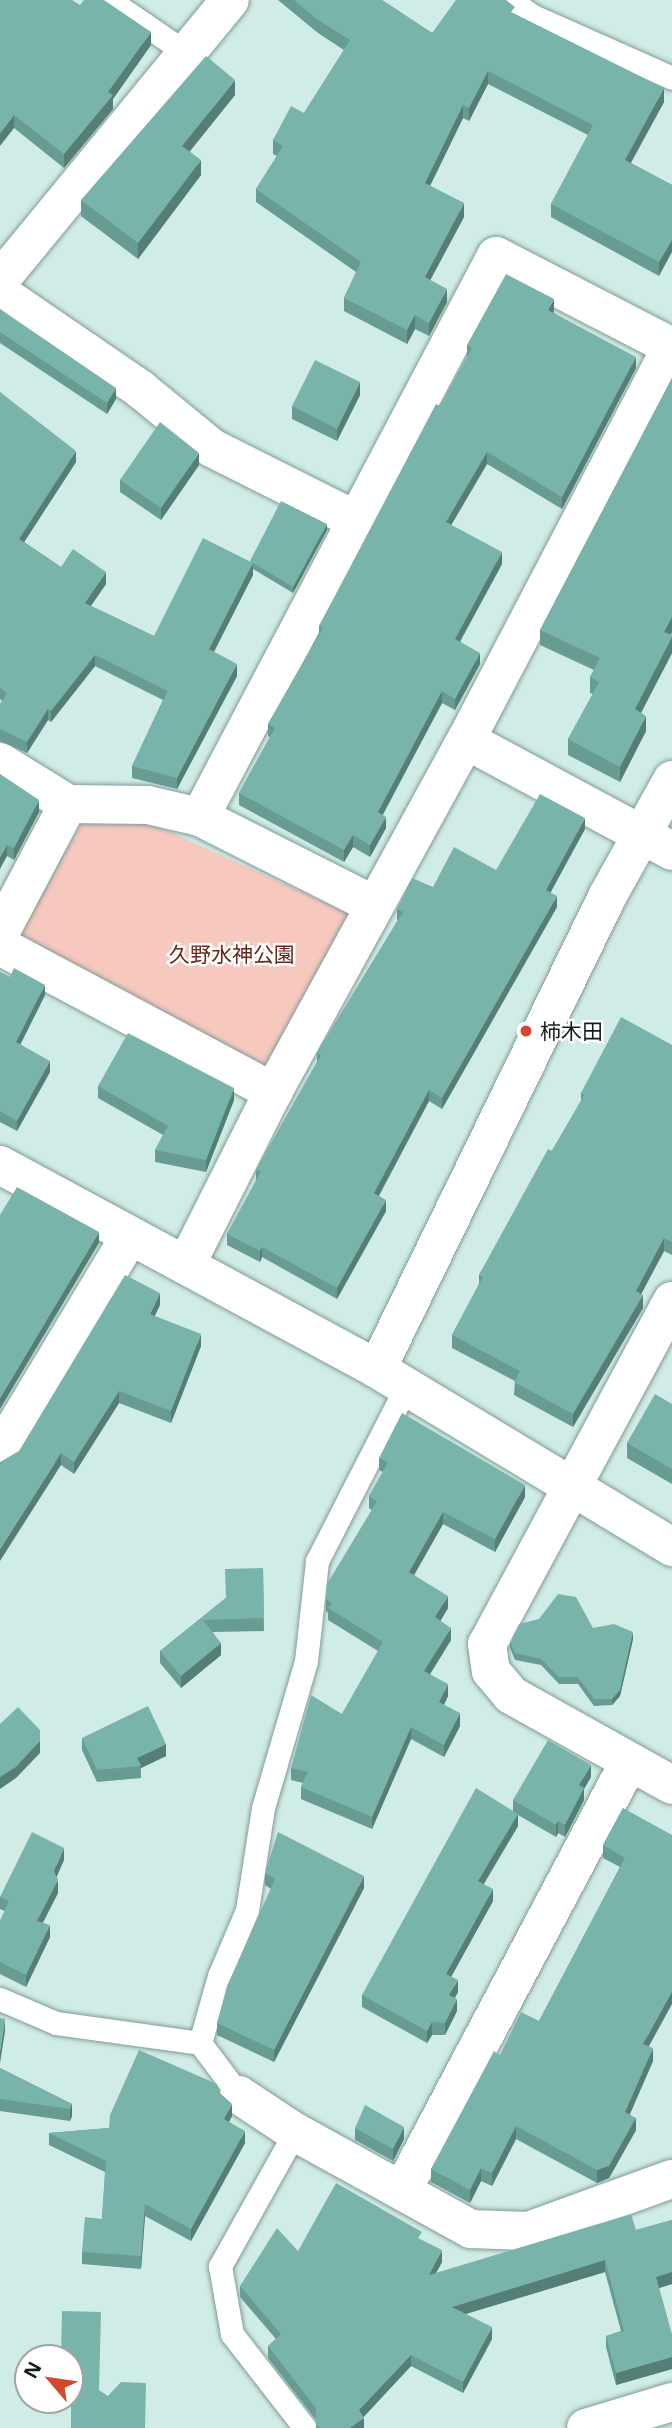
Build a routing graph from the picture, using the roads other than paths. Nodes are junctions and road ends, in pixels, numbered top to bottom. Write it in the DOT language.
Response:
graph roads {
  1 [pos="110,0"];
  2 [pos="230,0"];
  3 [pos="510,0"];
  4 [pos="185,52"];
  5 [pos="672,78"];
  6 [pos="0,280"];
  7 [pos="0,293"];
  8 [pos="672,346"];
  9 [pos="357,521"];
  10 [pos="466,740"];
  11 [pos="0,762"];
  12 [pos="672,780"];
  13 [pos="68,804"];
  14 [pos="200,817"];
  15 [pos="657,842"];
  16 [pos="374,905"];
  17 [pos="0,933"];
  18 [pos="0,946"];
  19 [pos="273,1092"];
  20 [pos="0,1165"];
  21 [pos="130,1236"];
  22 [pos="186,1265"];
  23 [pos="671,1306"];
  24 [pos="391,1378"];
  25 [pos="0,1452"];
  26 [pos="573,1485"];
  27 [pos="672,1547"];
  28 [pos="629,1762"];
  29 [pos="672,1785"];
  30 [pos="0,1999"];
  31 [pos="200,2043"];
  32 [pos="239,2095"];
  33 [pos="295,2132"];
  34 [pos="668,2174"];
  35 [pos="403,2189"];
  36 [pos="672,2402"];
  37 [pos="305,2428"];
  38 [pos="586,2428"];
  1 -- 4 [label="lane"];
  2 -- 4 [label="street"];
  3 -- 5 [label="lane"];
  4 -- 6 [label="street"];
  7 -- 9 [label="street"];
  8 -- 9 [label="street"];
  8 -- 10 [label="street"];
  9 -- 14 [label="street"];
  10 -- 15 [label="street"];
  10 -- 16 [label="street"];
  11 -- 13 [label="street"];
  12 -- 15 [label="street"];
  13 -- 14 [label="street"];
  13 -- 17 [label="street"];
  14 -- 16 [label="street"];
  15 -- 24 [label="street"];
  16 -- 19 [label="street"];
  18 -- 19 [label="street"];
  19 -- 22 [label="street"];
  20 -- 21 [label="street"];
  21 -- 22 [label="street"];
  21 -- 25 [label="street"];
  22 -- 24 [label="street"];
  23 -- 26 [label="street"];
  24 -- 26 [label="street"];
  24 -- 31 [label="lane"];
  26 -- 27 [label="street"];
  26 -- 28 [label="street"];
  28 -- 29 [label="street"];
  28 -- 35 [label="street"];
  30 -- 31 [label="lane"];
  31 -- 32 [label="lane"];
  32 -- 33 [label="street"];
  33 -- 35 [label="street"];
  33 -- 37 [label="lane"];
  34 -- 35 [label="street"];
  36 -- 38 [label="street"];
}
